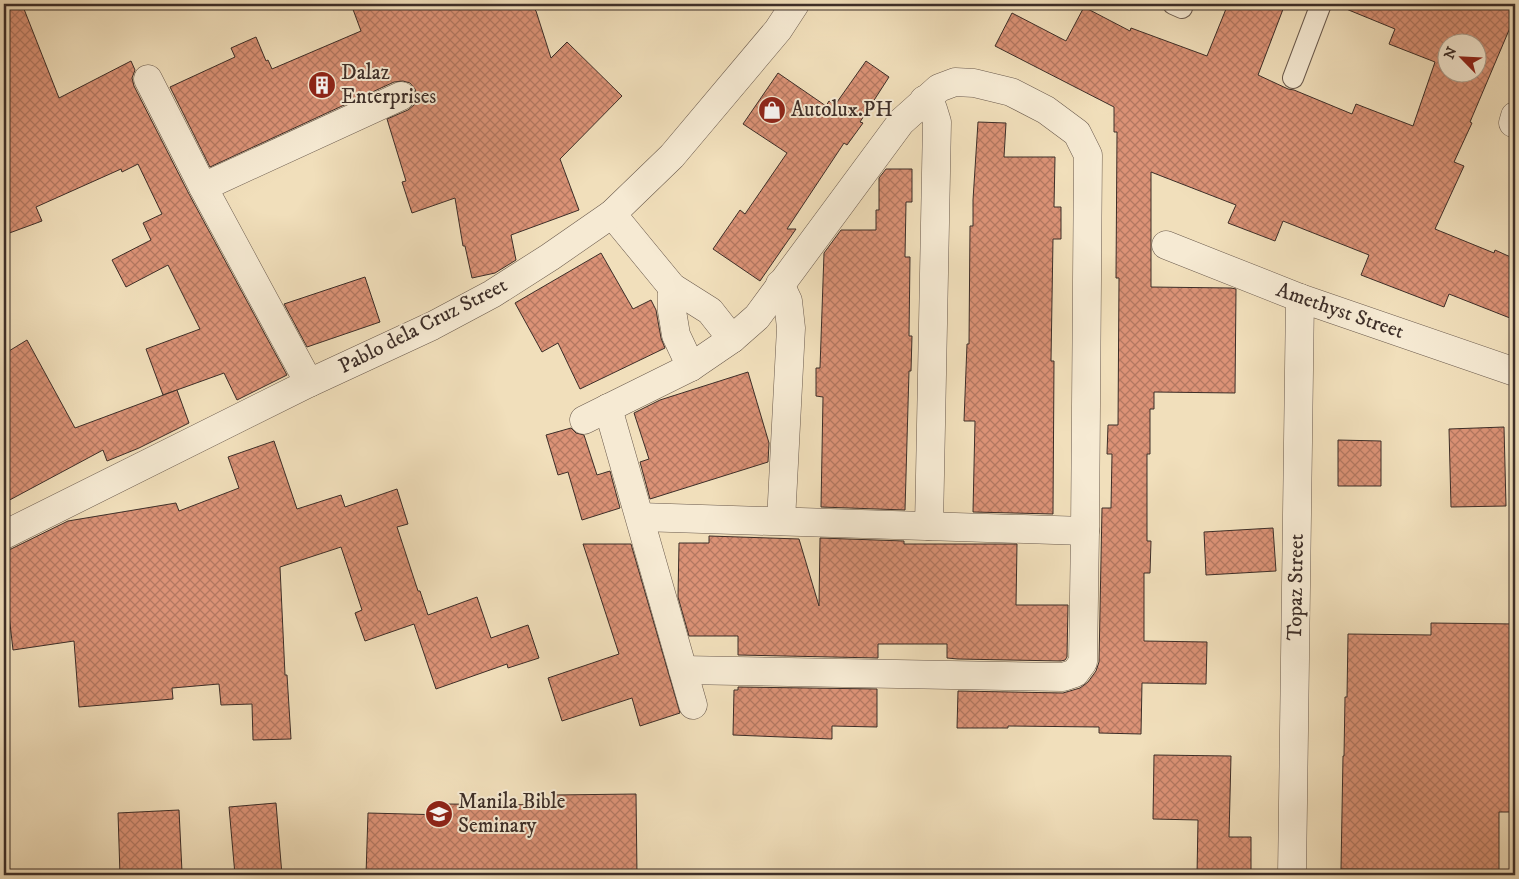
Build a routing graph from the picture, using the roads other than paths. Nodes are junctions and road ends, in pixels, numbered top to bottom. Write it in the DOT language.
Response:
graph roads {
  1 [pos="795,4"];
  2 [pos="1321,4"];
  3 [pos="1293,78"];
  4 [pos="148,79"];
  5 [pos="401,96"];
  6 [pos="924,100"];
  7 [pos="203,187"];
  8 [pos="612,214"];
  9 [pos="1166,245"];
  10 [pos="780,284"];
  11 [pos="672,287"];
  12 [pos="1300,298"];
  13 [pos="732,339"];
  14 [pos="690,367"];
  15 [pos="1515,372"];
  16 [pos="309,383"];
  17 [pos="608,408"];
  18 [pos="584,420"];
  19 [pos="640,517"];
  20 [pos="781,521"];
  21 [pos="928,526"];
  22 [pos="1085,531"];
  23 [pos="4,535"];
  24 [pos="683,670"];
  25 [pos="693,706"];
  26 [pos="1292,875"];
  1 -- 8 [label="street, Pablo dela Cruz Street"];
  2 -- 3 [label="lane"];
  4 -- 7 [label="street"];
  5 -- 7 [label="street"];
  6 -- 10 [label="street"];
  6 -- 21 [label="street"];
  6 -- 22 [label="street"];
  7 -- 16 [label="street"];
  8 -- 11 [label="street"];
  8 -- 16 [label="street, Pablo dela Cruz Street"];
  9 -- 12 [label="street, Amethyst Street"];
  10 -- 13 [label="street"];
  10 -- 20 [label="street"];
  11 -- 13 [label="street"];
  11 -- 14 [label="street"];
  12 -- 15 [label="street, Amethyst Street"];
  12 -- 26 [label="street, Topaz Street"];
  13 -- 14 [label="street"];
  14 -- 17 [label="street"];
  16 -- 23 [label="street, Pablo dela Cruz Street"];
  17 -- 18 [label="street"];
  17 -- 19 [label="street"];
  19 -- 20 [label="street"];
  19 -- 24 [label="street"];
  20 -- 21 [label="street"];
  21 -- 22 [label="street"];
  22 -- 24 [label="street"];
  24 -- 25 [label="street"];
}
